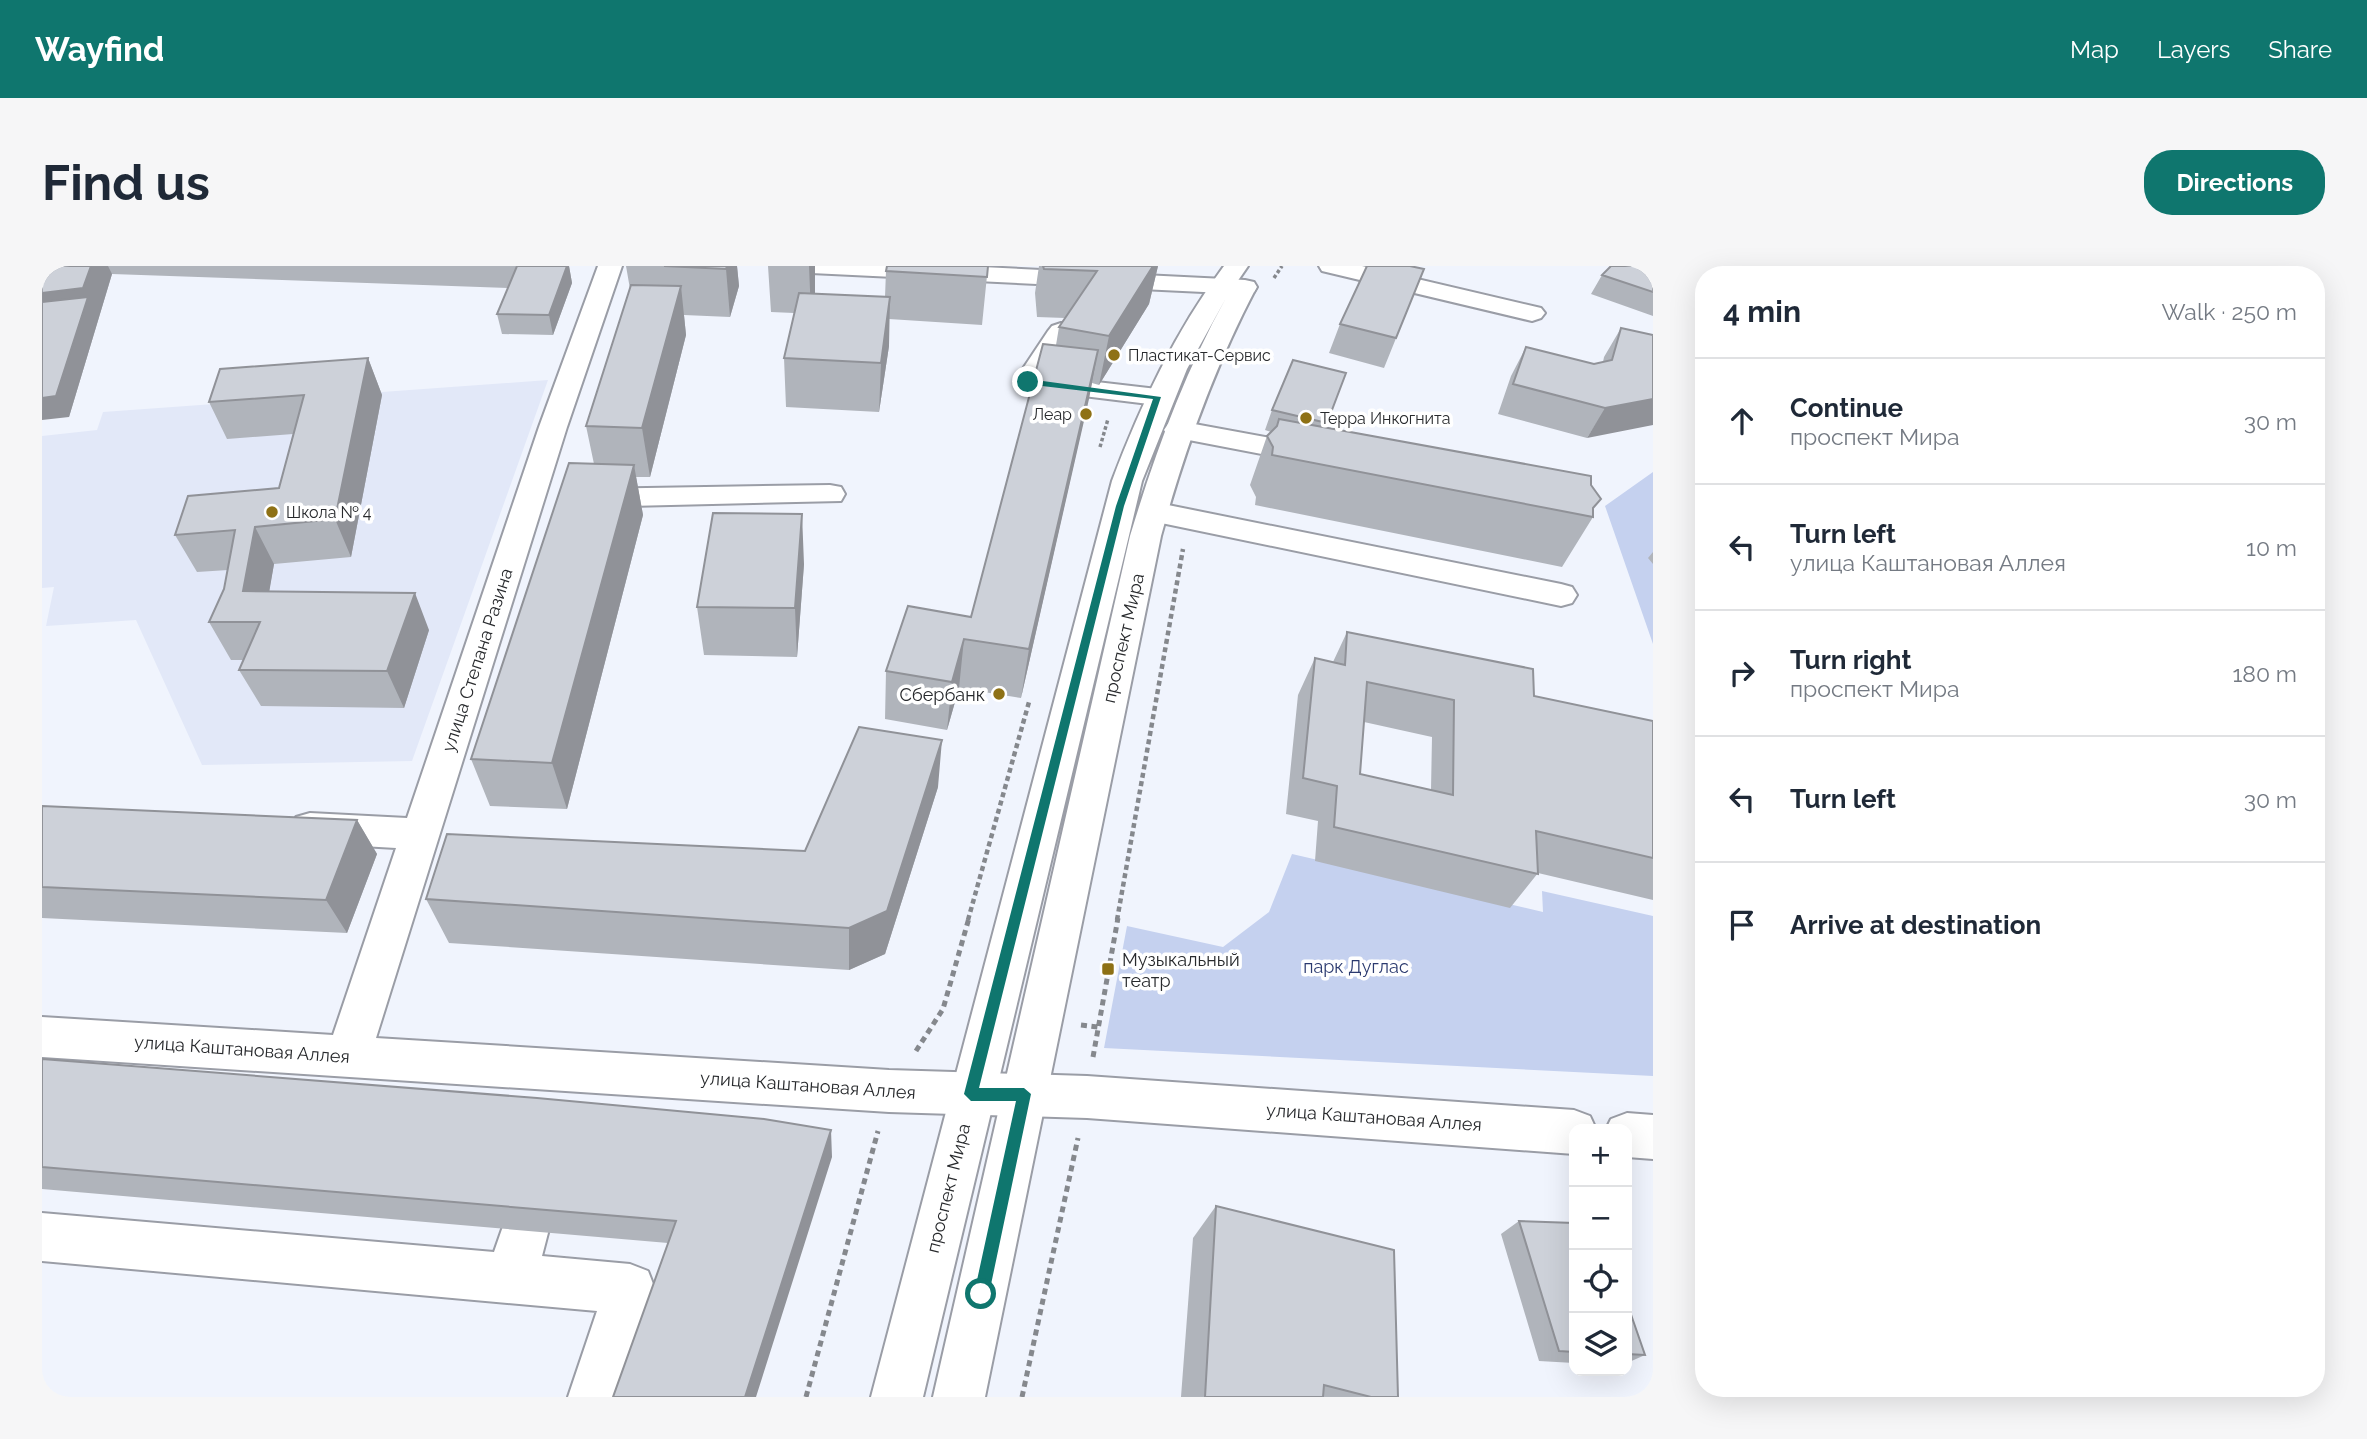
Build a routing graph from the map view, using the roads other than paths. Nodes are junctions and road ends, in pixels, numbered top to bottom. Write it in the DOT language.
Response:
graph roads {
  1 [pos="610,266"];
  2 [pos="811,266"];
  3 [pos="1331,266"];
  4 [pos="862,268"];
  5 [pos="1246,279"];
  6 [pos="857,296"];
  7 [pos="1532,313"];
  8 [pos="1061,331"];
  9 [pos="1140,394"];
  10 [pos="1178,430"];
  11 [pos="1338,460"];
  12 [pos="830,494"];
  13 [pos="530,497"];
  14 [pos="1171,515"];
  15 [pos="1561,595"];
  16 [pos="271,826"];
  17 [pos="420,834"];
  18 [pos="59,1050"];
  19 [pos="348,1056"];
  20 [pos="566,1069"];
  21 [pos="971,1094"];
  22 [pos="1024,1094"];
  23 [pos="554,1115"];
  24 [pos="1569,1132"];
  25 [pos="1632,1135"];
  26 [pos="1653,1137"];
  27 [pos="525,1229"];
  28 [pos="42,1237"];
  29 [pos="512,1278"];
  30 [pos="594,1397"];
  31 [pos="897,1397"];
  32 [pos="959,1397"];
  1 -- 13 [label="street, улица Степана Разина"];
  2 -- 4 [label="street"];
  3 -- 7 [label="street"];
  4 -- 5 [label="street"];
  4 -- 6 [label="street"];
  5 -- 9 [label="street, проспект Мира"];
  5 -- 10 [label="street, проспект Мира"];
  8 -- 9 [label="street"];
  9 -- 21 [label="street, проспект Мира"];
  10 -- 11 [label="street"];
  10 -- 14 [label="street, проспект Мира"];
  12 -- 13 [label="street"];
  13 -- 17 [label="street, улица Степана Разина"];
  14 -- 15 [label="street"];
  14 -- 22 [label="street, проспект Мира"];
  16 -- 17 [label="street"];
  17 -- 19 [label="street, улица Степана Разина"];
  18 -- 19 [label="street, улица Каштановая Аллея"];
  19 -- 20 [label="street, улица Каштановая Аллея"];
  20 -- 21 [label="street, улица Каштановая Аллея"];
  20 -- 23 [label="street"];
  21 -- 22 [label="street, улица Каштановая Аллея"];
  21 -- 31 [label="street, проспект Мира"];
  22 -- 24 [label="street, улица Каштановая Аллея"];
  22 -- 32 [label="street, проспект Мира"];
  25 -- 26 [label="street"];
  27 -- 29 [label="street"];
  28 -- 29 [label="street"];
  29 -- 30 [label="street"];
}
